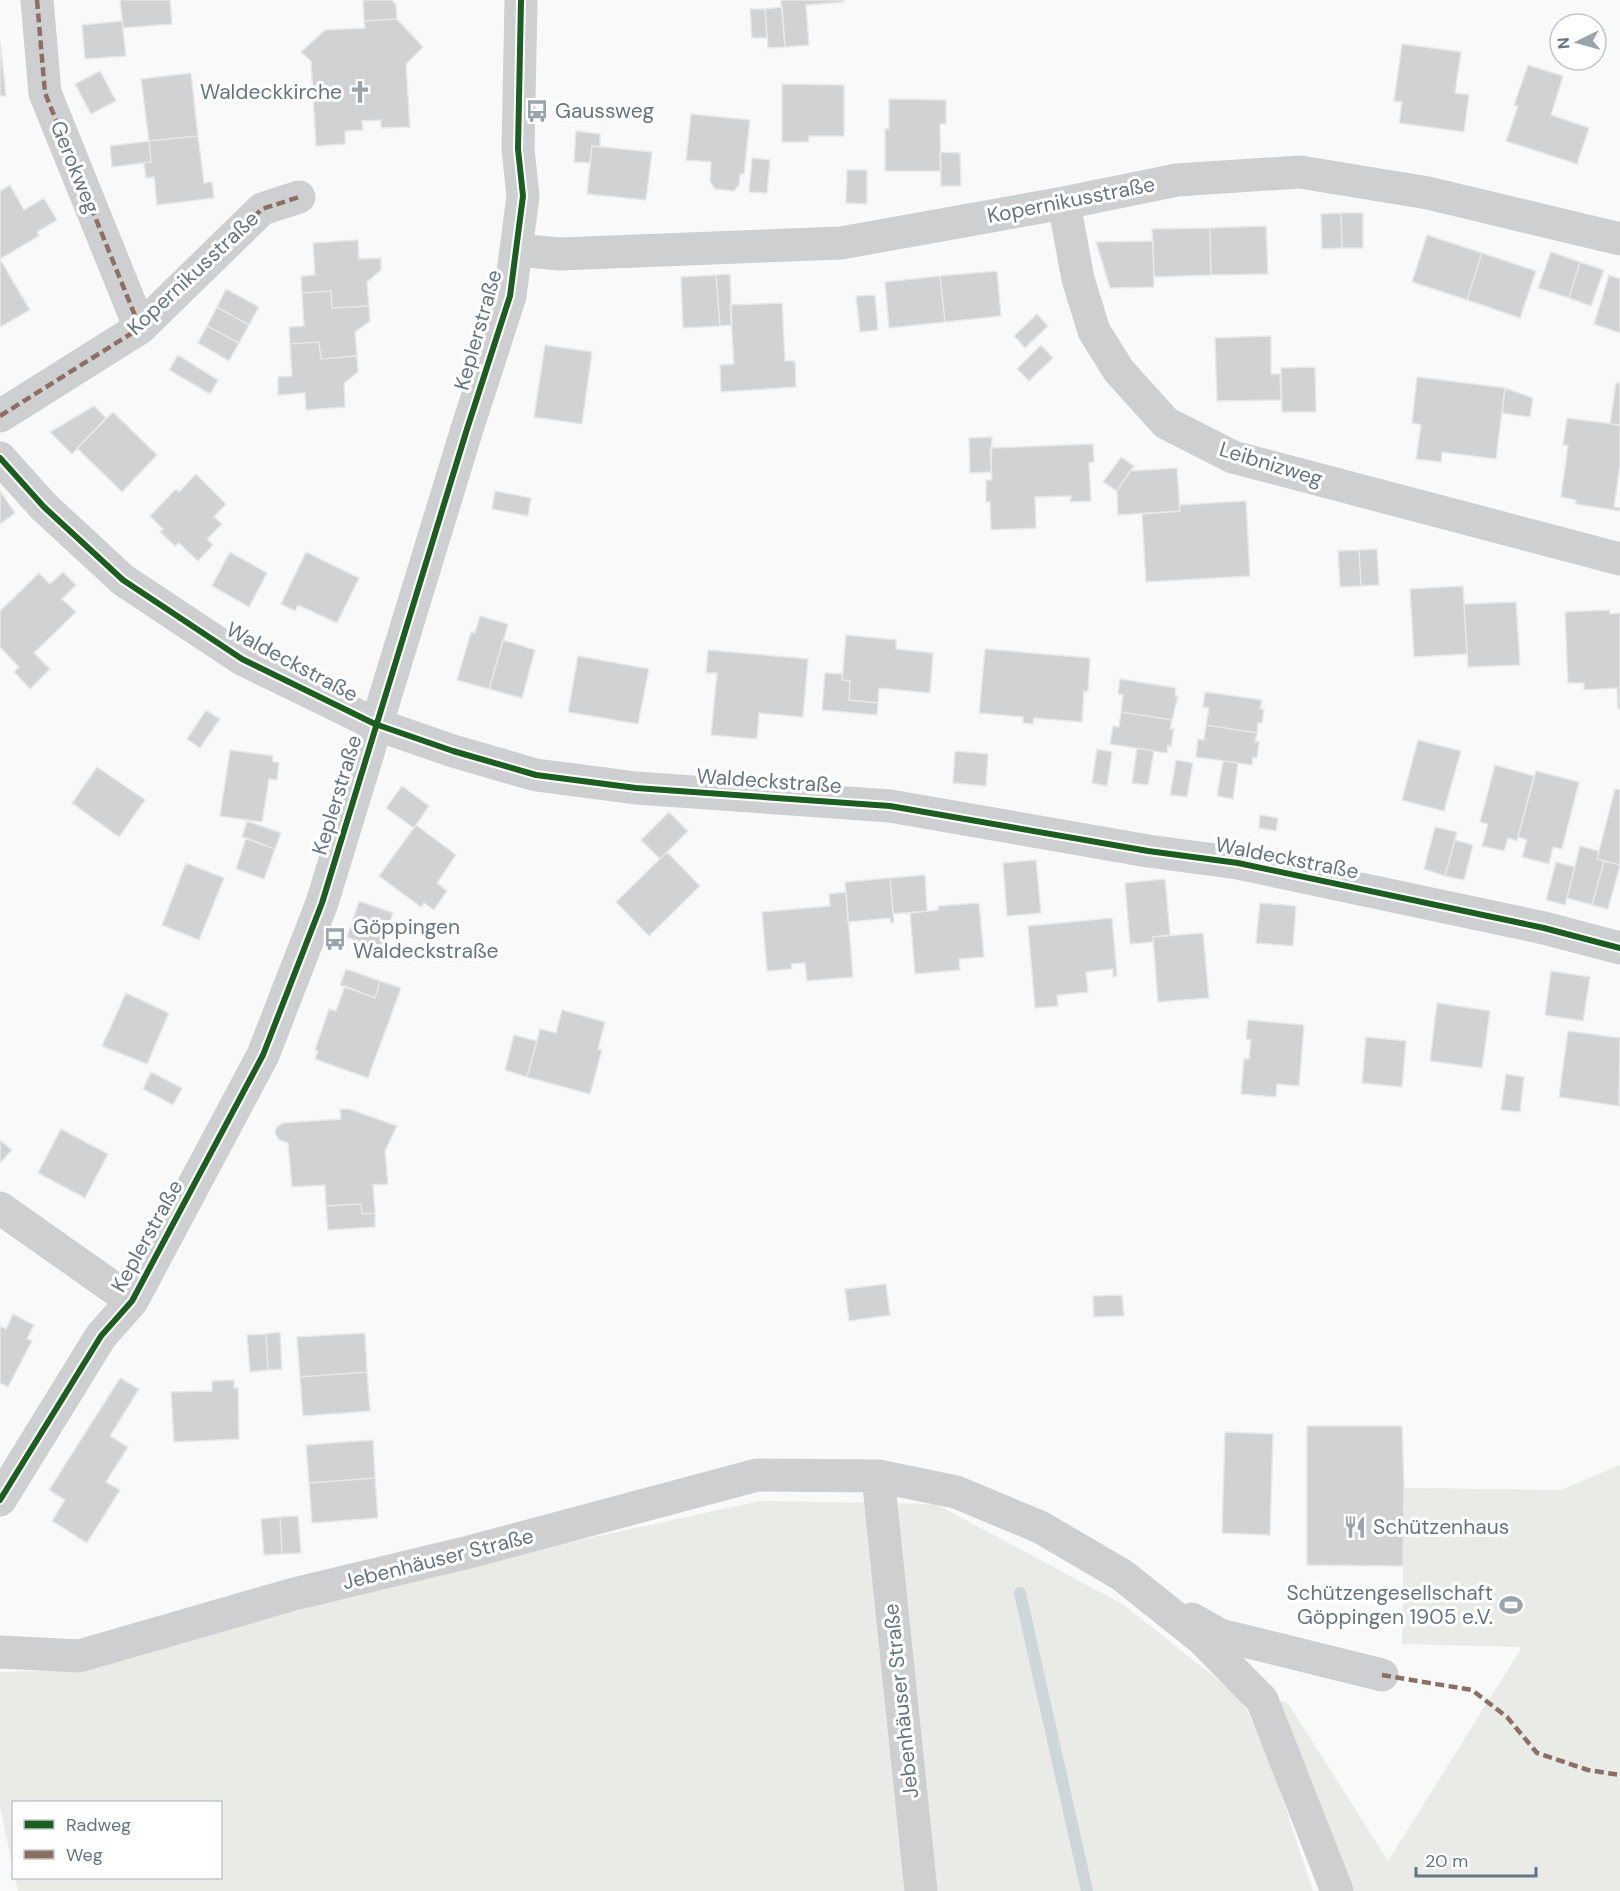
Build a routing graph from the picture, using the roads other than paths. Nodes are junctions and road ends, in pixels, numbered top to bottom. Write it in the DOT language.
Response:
graph roads {
  1 [pos="37,0"];
  2 [pos="521,0"];
  3 [pos="299,197"];
  4 [pos="1064,203"];
  5 [pos="1620,239"];
  6 [pos="517,250"];
  7 [pos="140,328"];
  8 [pos="0,416"];
  9 [pos="0,458"];
  10 [pos="1620,560"];
  11 [pos="375,724"];
  12 [pos="1620,948"];
  13 [pos="0,1208"];
  14 [pos="132,1301"];
  15 [pos="878,1476"];
  16 [pos="0,1500"];
  17 [pos="1122,1575"];
  18 [pos="0,1652"];
  19 [pos="1382,1675"];
  20 [pos="921,1891"];
  21 [pos="1337,1891"];
  1 -- 7 [label="street, Gerokweg"];
  2 -- 6 [label="street, Keplerstraße"];
  3 -- 7 [label="street, Kopernikusstraße"];
  4 -- 5 [label="street, Kopernikusstraße"];
  4 -- 6 [label="street, Kopernikusstraße"];
  4 -- 10 [label="street, Leibnizweg"];
  6 -- 11 [label="street, Keplerstraße"];
  7 -- 8 [label="street, Kopernikusstraße"];
  9 -- 11 [label="street, Waldeckstraße"];
  11 -- 12 [label="street, Waldeckstraße"];
  11 -- 14 [label="street, Keplerstraße"];
  13 -- 14 [label="street"];
  14 -- 16 [label="street, Keplerstraße"];
  15 -- 17 [label="street, Jebenhäuser Straße"];
  15 -- 18 [label="street, Jebenhäuser Straße"];
  15 -- 20 [label="street, Jebenhäuser Straße"];
  17 -- 19 [label="street"];
  17 -- 21 [label="street, Jebenhäuser Straße"];
}
